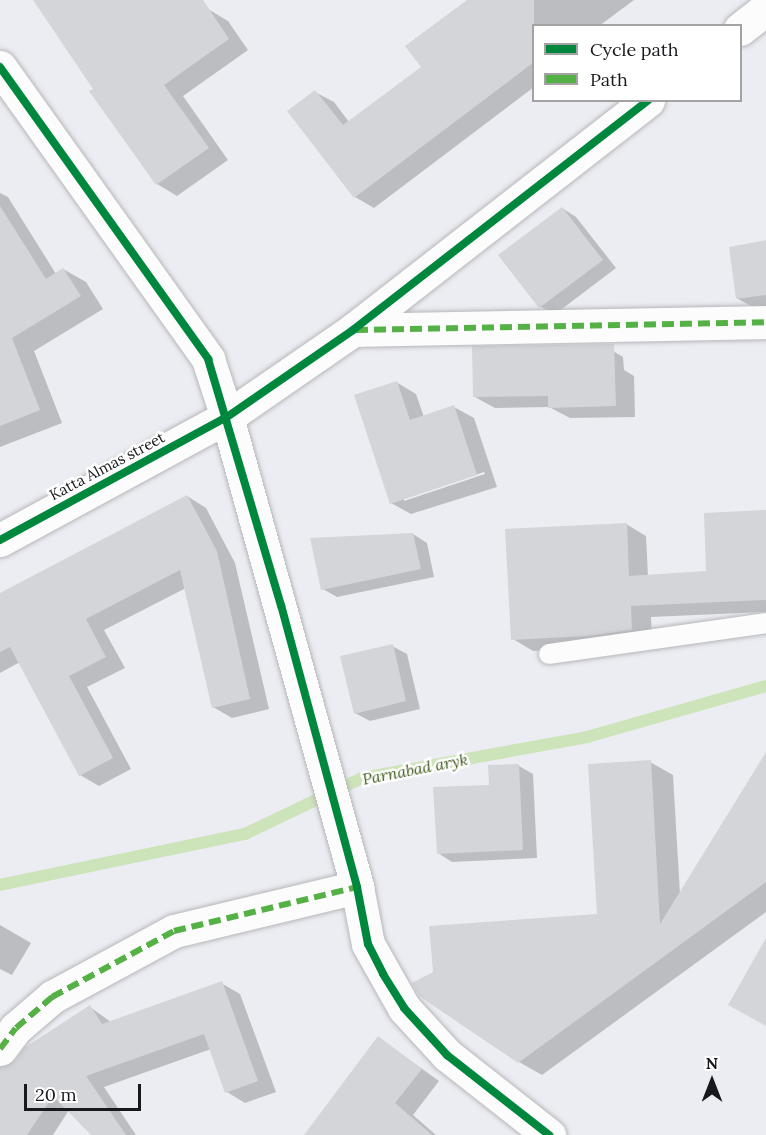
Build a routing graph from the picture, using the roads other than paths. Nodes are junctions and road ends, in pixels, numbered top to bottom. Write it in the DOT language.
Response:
graph roads {
  1 [pos="766,9"];
  2 [pos="742,27"];
  3 [pos="0,67"];
  4 [pos="645,102"];
  5 [pos="766,322"];
  6 [pos="353,330"];
  7 [pos="227,417"];
  8 [pos="0,540"];
  9 [pos="766,623"];
  10 [pos="549,654"];
  11 [pos="357,887"];
  12 [pos="0,1049"];
  13 [pos="549,1135"];
  1 -- 2 [label="street"];
  3 -- 7 [label="street"];
  4 -- 6 [label="street, Katta Almas street"];
  5 -- 6 [label="street"];
  6 -- 7 [label="street, Katta Almas street"];
  7 -- 8 [label="street, Katta Almas street"];
  7 -- 11 [label="street"];
  9 -- 10 [label="lane"];
  11 -- 12 [label="street"];
  11 -- 13 [label="street"];
}
